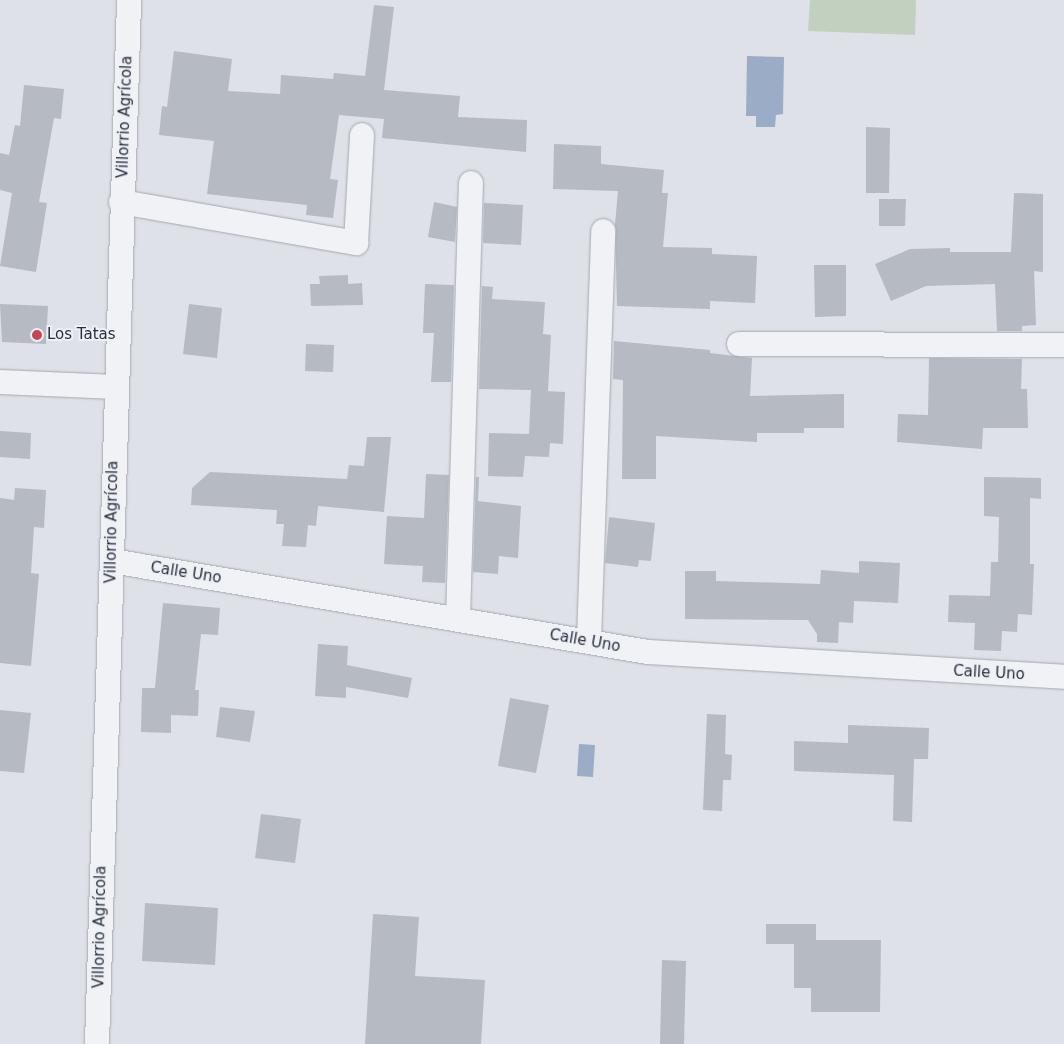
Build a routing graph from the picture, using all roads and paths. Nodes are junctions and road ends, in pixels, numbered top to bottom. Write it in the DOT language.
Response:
graph roads {
  1 [pos="129,0"];
  2 [pos="362,135"];
  3 [pos="471,183"];
  4 [pos="121,202"];
  5 [pos="604,231"];
  6 [pos="739,344"];
  7 [pos="1064,345"];
  8 [pos="0,382"];
  9 [pos="116,387"];
  10 [pos="112,561"];
  11 [pos="458,619"];
  12 [pos="589,640"];
  13 [pos="1064,677"];
  14 [pos="97,1044"];
  1 -- 4 [label="street, Villorrio Agrícola"];
  2 -- 4 [label="street"];
  3 -- 11 [label="street"];
  4 -- 9 [label="street, Villorrio Agrícola"];
  5 -- 12 [label="street"];
  6 -- 7 [label="street"];
  8 -- 9 [label="street"];
  9 -- 10 [label="street, Villorrio Agrícola"];
  10 -- 11 [label="street, Calle Uno"];
  10 -- 14 [label="street, Villorrio Agrícola"];
  11 -- 12 [label="street, Calle Uno"];
  12 -- 13 [label="street, Calle Uno"];
}
